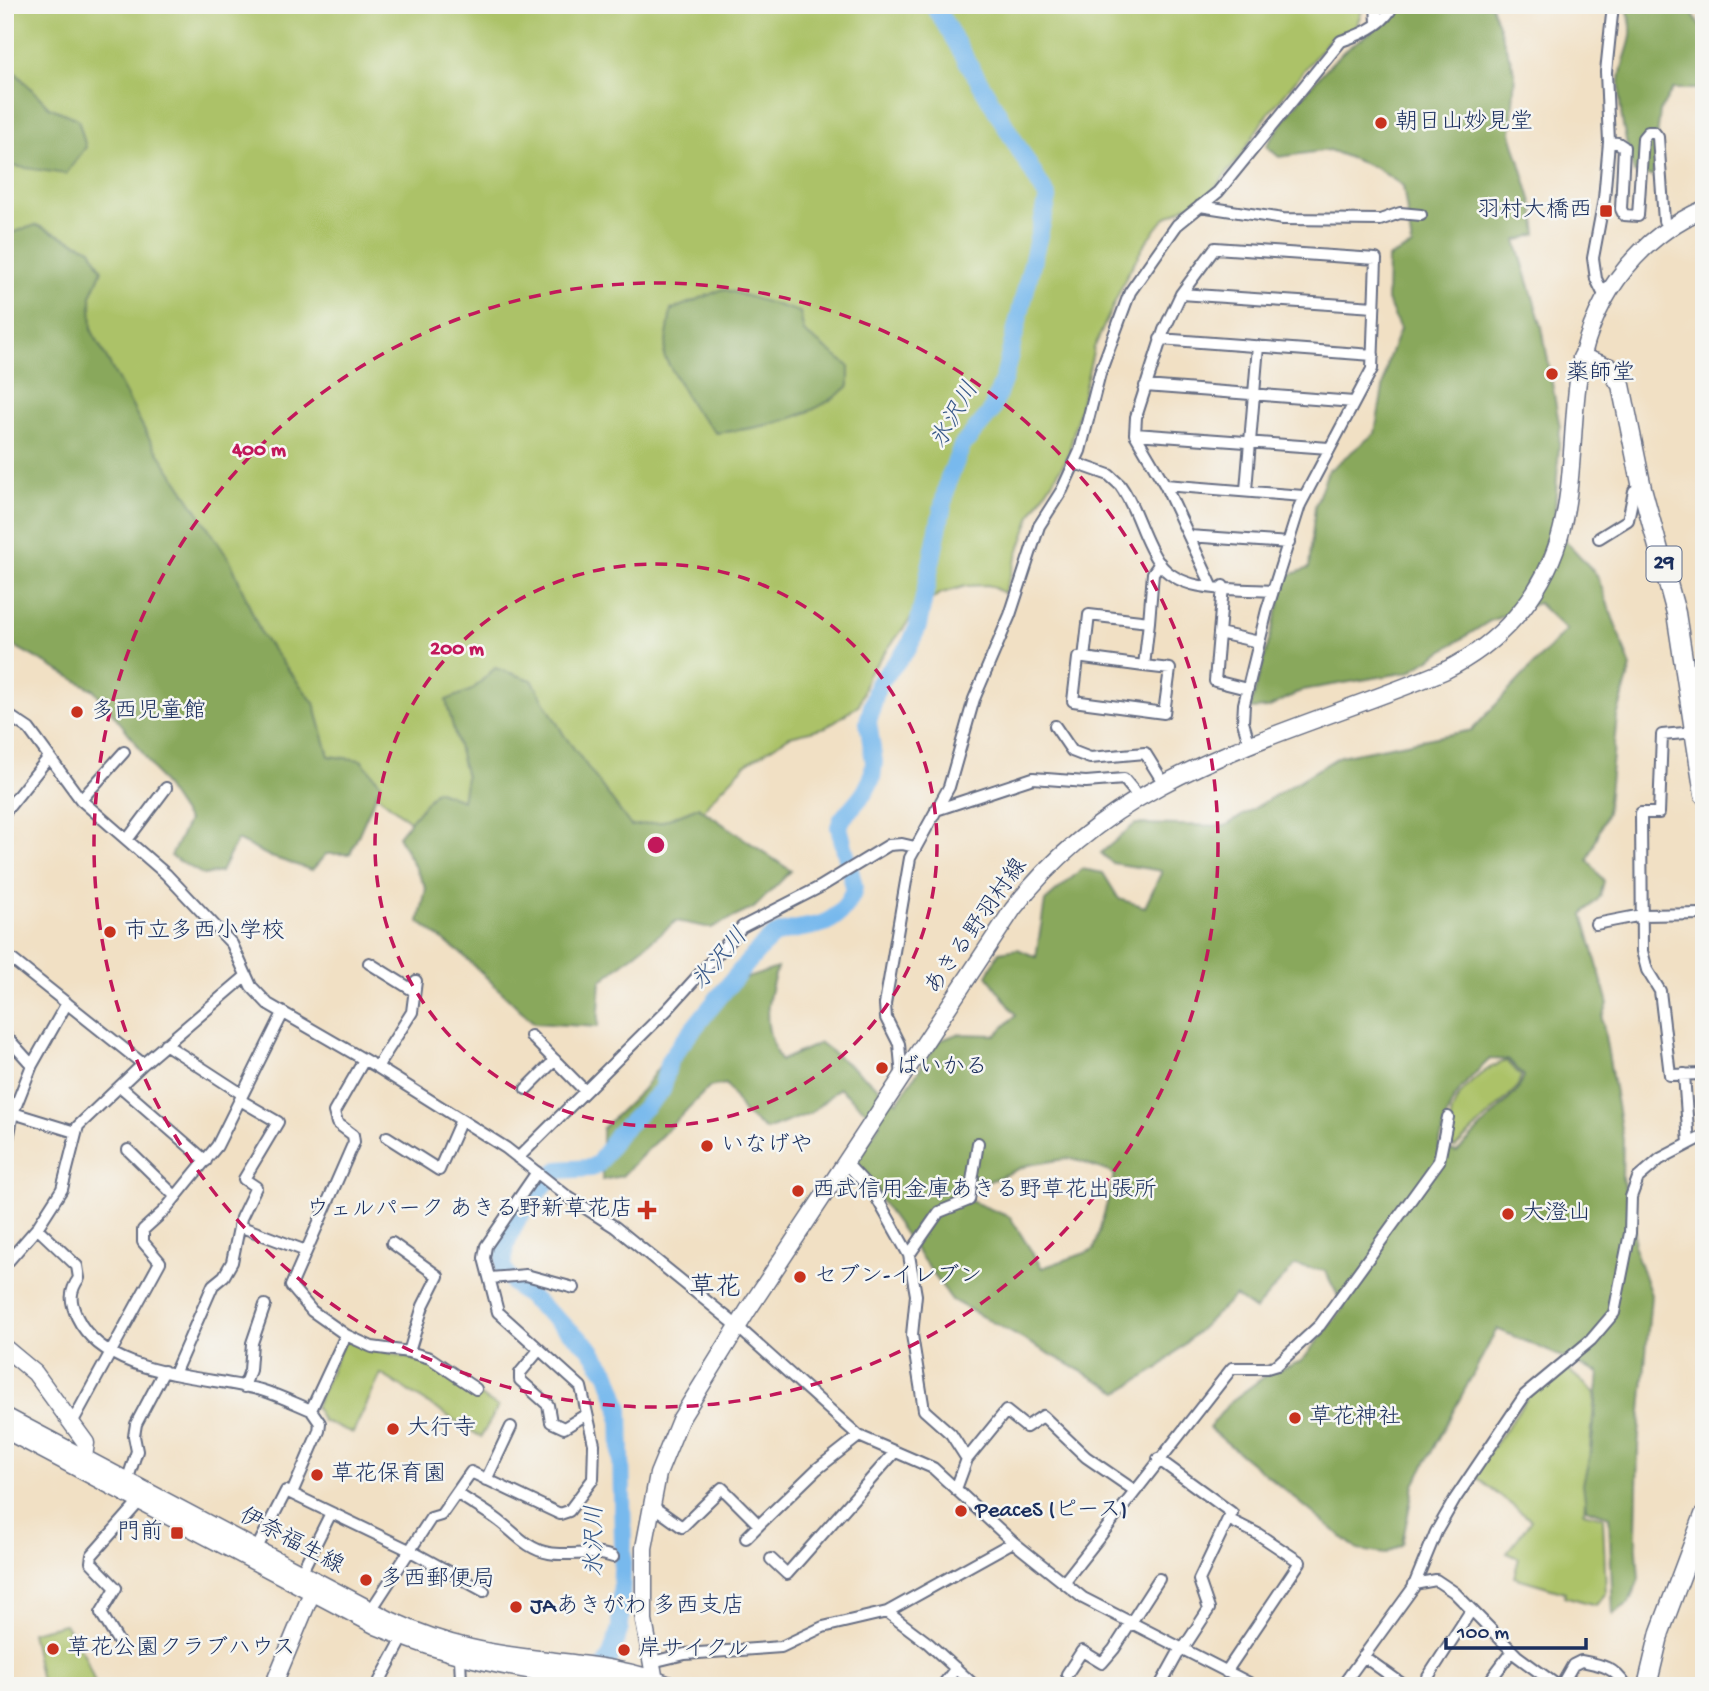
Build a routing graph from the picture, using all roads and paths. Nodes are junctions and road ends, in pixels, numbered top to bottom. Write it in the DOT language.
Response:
graph roads {
  1 [pos="1376,5"];
  2 [pos="1393,5"];
  3 [pos="1613,5"];
  4 [pos="1377,23"];
  5 [pos="1609,142"];
  6 [pos="1200,206"];
  7 [pos="1704,209"];
  8 [pos="1421,215"];
  9 [pos="1664,221"];
  10 [pos="1610,290"];
  11 [pos="1181,293"];
  12 [pos="1374,307"];
  13 [pos="1160,339"];
  14 [pos="1258,346"];
  15 [pos="1373,355"];
  16 [pos="1582,358"];
  17 [pos="1145,386"];
  18 [pos="1254,395"];
  19 [pos="1354,402"];
  20 [pos="1135,434"];
  21 [pos="1250,442"];
  22 [pos="1329,448"];
  23 [pos="1075,463"];
  24 [pos="1164,485"];
  25 [pos="1642,488"];
  26 [pos="1246,490"];
  27 [pos="1303,496"];
  28 [pos="1189,536"];
  29 [pos="1599,538"];
  30 [pos="1289,542"];
  31 [pos="1160,563"];
  32 [pos="1704,564"];
  33 [pos="1217,586"];
  34 [pos="1273,591"];
  35 [pos="1704,601"];
  36 [pos="1112,605"];
  37 [pos="1110,618"];
  38 [pos="1149,622"];
  39 [pos="1219,633"];
  40 [pos="1259,642"];
  41 [pos="1084,659"];
  42 [pos="1144,666"];
  43 [pos="1247,689"];
  44 [pos="5,713"];
  45 [pos="1055,726"];
  46 [pos="1695,732"];
  47 [pos="1250,746"];
  48 [pos="124,752"];
  49 [pos="49,757"];
  50 [pos="1163,782"];
  51 [pos="1703,784"];
  52 [pos="166,788"];
  53 [pos="1138,796"];
  54 [pos="81,800"];
  55 [pos="936,810"];
  56 [pos="5,812"];
  57 [pos="127,841"];
  58 [pos="915,847"];
  59 [pos="1704,914"];
  60 [pos="1642,915"];
  61 [pos="1595,924"];
  62 [pos="5,954"];
  63 [pos="369,963"];
  64 [pos="246,976"];
  65 [pos="67,1003"];
  66 [pos="283,1013"];
  67 [pos="5,1035"];
  68 [pos="531,1036"];
  69 [pos="165,1044"];
  70 [pos="364,1060"];
  71 [pos="555,1060"];
  72 [pos="143,1064"];
  73 [pos="32,1065"];
  74 [pos="377,1067"];
  75 [pos="1684,1074"];
  76 [pos="1704,1074"];
  77 [pos="902,1077"];
  78 [pos="121,1087"];
  79 [pos="526,1089"];
  80 [pos="585,1091"];
  81 [pos="241,1097"];
  82 [pos="9,1112"];
  83 [pos="1448,1117"];
  84 [pos="461,1120"];
  85 [pos="75,1132"];
  86 [pos="1704,1136"];
  87 [pos="387,1137"];
  88 [pos="978,1143"];
  89 [pos="1689,1144"];
  90 [pos="128,1150"];
  91 [pos="5,1155"];
  92 [pos="518,1158"];
  93 [pos="206,1161"];
  94 [pos="846,1163"];
  95 [pos="539,1174"];
  96 [pos="175,1196"];
  97 [pos="239,1226"];
  98 [pos="37,1228"];
  99 [pos="392,1243"];
  100 [pos="306,1251"];
  101 [pos="909,1255"];
  102 [pos="5,1265"];
  103 [pos="495,1277"];
  104 [pos="574,1288"];
  105 [pos="265,1305"];
  106 [pos="738,1327"];
  107 [pos="346,1335"];
  108 [pos="5,1348"];
  109 [pos="539,1350"];
  110 [pos="409,1352"];
  111 [pos="112,1354"];
  112 [pos="169,1373"];
  113 [pos="244,1387"];
  114 [pos="476,1389"];
  115 [pos="311,1410"];
  116 [pos="587,1414"];
  117 [pos="5,1416"];
  118 [pos="72,1423"];
  119 [pos="512,1427"];
  120 [pos="5,1430"];
  121 [pos="859,1436"];
  122 [pos="894,1453"];
  123 [pos="967,1459"];
  124 [pos="1158,1459"];
  125 [pos="83,1464"];
  126 [pos="486,1479"];
  127 [pos="127,1481"];
  128 [pos="956,1489"];
  129 [pos="1134,1490"];
  130 [pos="292,1493"];
  131 [pos="457,1494"];
  132 [pos="140,1502"];
  133 [pos="651,1504"];
  134 [pos="331,1513"];
  135 [pos="1704,1515"];
  136 [pos="1228,1519"];
  137 [pos="759,1525"];
  138 [pos="746,1538"];
  139 [pos="1013,1542"];
  140 [pos="256,1550"];
  141 [pos="412,1552"];
  142 [pos="614,1557"];
  143 [pos="771,1559"];
  144 [pos="302,1573"];
  145 [pos="1159,1579"];
  146 [pos="1065,1581"];
  147 [pos="1414,1584"];
  148 [pos="314,1587"];
  149 [pos="484,1591"];
  150 [pos="371,1610"];
  151 [pos="887,1612"];
  152 [pos="1470,1612"];
  153 [pos="1130,1624"];
  154 [pos="403,1638"];
  155 [pos="118,1641"];
  156 [pos="1182,1649"];
  157 [pos="1512,1651"];
  158 [pos="1363,1656"];
  159 [pos="460,1658"];
  160 [pos="652,1662"];
  161 [pos="956,1668"];
  162 [pos="1226,1672"];
  163 [pos="596,1674"];
  164 [pos="1067,1674"];
  165 [pos="1428,1677"];
  166 [pos="1489,1682"];
  167 [pos="655,1683"];
  168 [pos="273,1686"];
  169 [pos="377,1686"];
  170 [pos="475,1686"];
  171 [pos="672,1686"];
  172 [pos="942,1686"];
  173 [pos="975,1686"];
  174 [pos="1160,1686"];
  175 [pos="1255,1686"];
  176 [pos="1342,1686"];
  177 [pos="1405,1686"];
  178 [pos="1560,1686"];
  179 [pos="1626,1686"];
  180 [pos="1647,1686"];
  1 -- 4 [label="street"];
  2 -- 4 [label="street"];
  3 -- 5 [label="street"];
  4 -- 6 [label="street"];
  5 -- 9 [label="street"];
  5 -- 10 [label="street"];
  6 -- 8 [label="street"];
  6 -- 23 [label="street"];
  7 -- 10 [label="main road, あきる野羽村線"];
  10 -- 16 [label="main road, あきる野羽村線"];
  11 -- 12 [label="street"];
  11 -- 12 [label="street"];
  11 -- 13 [label="street"];
  12 -- 15 [label="street"];
  13 -- 14 [label="street"];
  13 -- 17 [label="street"];
  14 -- 15 [label="street"];
  14 -- 18 [label="street"];
  15 -- 19 [label="street"];
  16 -- 25 [label="main road, 29"];
  16 -- 47 [label="main road, あきる野羽村線"];
  17 -- 18 [label="street"];
  17 -- 20 [label="street"];
  18 -- 19 [label="street"];
  18 -- 21 [label="street"];
  19 -- 22 [label="street"];
  20 -- 21 [label="street"];
  20 -- 24 [label="street"];
  21 -- 22 [label="street"];
  21 -- 26 [label="street"];
  22 -- 27 [label="street"];
  23 -- 31 [label="street"];
  23 -- 55 [label="street"];
  24 -- 26 [label="street"];
  24 -- 28 [label="street"];
  25 -- 29 [label="street"];
  25 -- 46 [label="main road, 29"];
  26 -- 27 [label="street"];
  27 -- 30 [label="street"];
  28 -- 30 [label="street"];
  28 -- 33 [label="street"];
  30 -- 34 [label="street"];
  31 -- 33 [label="street"];
  31 -- 38 [label="street"];
  32 -- 35 [label="street"];
  33 -- 34 [label="street"];
  33 -- 39 [label="street"];
  34 -- 40 [label="street"];
  36 -- 37 [label="street"];
  37 -- 38 [label="street"];
  37 -- 41 [label="street"];
  38 -- 42 [label="street"];
  39 -- 40 [label="street"];
  39 -- 43 [label="street"];
  40 -- 43 [label="street"];
  41 -- 42 [label="street"];
  41 -- 42 [label="street"];
  43 -- 47 [label="street"];
  44 -- 49 [label="street"];
  45 -- 50 [label="street"];
  46 -- 51 [label="main road, 29"];
  46 -- 60 [label="street"];
  47 -- 50 [label="main road, あきる野羽村線"];
  48 -- 54 [label="street"];
  49 -- 54 [label="street"];
  49 -- 56 [label="street"];
  50 -- 53 [label="main road, あきる野羽村線"];
  52 -- 57 [label="street"];
  53 -- 55 [label="street"];
  53 -- 77 [label="main road, あきる野羽村線"];
  54 -- 57 [label="street"];
  55 -- 58 [label="street"];
  57 -- 64 [label="street"];
  58 -- 77 [label="street"];
  58 -- 80 [label="street"];
  59 -- 60 [label="street"];
  60 -- 61 [label="street"];
  60 -- 75 [label="street"];
  62 -- 65 [label="street"];
  63 -- 74 [label="street"];
  64 -- 66 [label="street"];
  64 -- 69 [label="street"];
  65 -- 72 [label="street"];
  65 -- 73 [label="street"];
  66 -- 70 [label="street"];
  66 -- 81 [label="street"];
  67 -- 73 [label="street"];
  68 -- 71 [label="street"];
  69 -- 72 [label="street"];
  69 -- 81 [label="street"];
  70 -- 74 [label="street"];
  70 -- 100 [label="street"];
  71 -- 79 [label="street"];
  71 -- 80 [label="street"];
  72 -- 78 [label="street"];
  73 -- 82 [label="street"];
  74 -- 84 [label="street"];
  75 -- 76 [label="street"];
  75 -- 89 [label="street"];
  77 -- 94 [label="main road, あきる野羽村線"];
  78 -- 85 [label="street"];
  78 -- 93 [label="street"];
  80 -- 92 [label="street"];
  81 -- 93 [label="street"];
  81 -- 97 [label="street"];
  82 -- 85 [label="street"];
  82 -- 91 [label="street"];
  83 -- 124 [label="street"];
  84 -- 87 [label="street"];
  84 -- 92 [label="street"];
  85 -- 98 [label="street"];
  86 -- 89 [label="street"];
  88 -- 101 [label="street"];
  89 -- 147 [label="street"];
  90 -- 96 [label="street"];
  92 -- 95 [label="street"];
  93 -- 96 [label="street"];
  94 -- 101 [label="street"];
  94 -- 106 [label="main road, あきる野羽村線"];
  95 -- 103 [label="street"];
  95 -- 106 [label="street"];
  96 -- 111 [label="street"];
  97 -- 100 [label="street"];
  97 -- 112 [label="street"];
  98 -- 102 [label="street"];
  98 -- 111 [label="street"];
  99 -- 110 [label="street"];
  100 -- 107 [label="street"];
  101 -- 123 [label="street"];
  103 -- 104 [label="street"];
  103 -- 109 [label="street"];
  105 -- 113 [label="street"];
  106 -- 121 [label="street"];
  106 -- 133 [label="main road, あきる野羽村線"];
  107 -- 110 [label="street"];
  107 -- 115 [label="street"];
  108 -- 118 [label="main road"];
  109 -- 116 [label="street"];
  109 -- 116 [label="street"];
  110 -- 114 [label="street"];
  111 -- 112 [label="street"];
  111 -- 118 [label="street"];
  112 -- 113 [label="street"];
  112 -- 127 [label="street"];
  113 -- 115 [label="street"];
  115 -- 130 [label="street"];
  116 -- 126 [label="street"];
  117 -- 125 [label="main road, 伊奈福生線"];
  118 -- 125 [label="main road"];
  119 -- 126 [label="street"];
  120 -- 125 [label="main road, 伊奈福生線"];
  121 -- 122 [label="street"];
  121 -- 137 [label="street"];
  122 -- 128 [label="street"];
  122 -- 143 [label="street"];
  123 -- 128 [label="street"];
  123 -- 129 [label="street"];
  124 -- 129 [label="street"];
  124 -- 136 [label="street"];
  125 -- 127 [label="main road, 伊奈福生線"];
  125 -- 132 [label="main road, 伊奈福生線"];
  126 -- 131 [label="street"];
  127 -- 140 [label="main road, 伊奈福生線"];
  128 -- 139 [label="street"];
  129 -- 146 [label="street"];
  130 -- 134 [label="street"];
  130 -- 140 [label="street"];
  131 -- 141 [label="street"];
  131 -- 142 [label="street"];
  132 -- 148 [label="main road, 伊奈福生線"];
  132 -- 155 [label="street"];
  133 -- 137 [label="street"];
  133 -- 160 [label="main road, あきる野羽村線"];
  134 -- 141 [label="street"];
  134 -- 144 [label="street"];
  135 -- 180 [label="main road"];
  136 -- 156 [label="street"];
  136 -- 162 [label="street"];
  137 -- 138 [label="street"];
  139 -- 146 [label="street"];
  139 -- 151 [label="street"];
  140 -- 144 [label="main road, 伊奈福生線"];
  141 -- 149 [label="street"];
  141 -- 150 [label="street"];
  144 -- 148 [label="main road, 伊奈福生線"];
  145 -- 153 [label="street"];
  146 -- 153 [label="street"];
  147 -- 152 [label="street"];
  147 -- 158 [label="street"];
  148 -- 150 [label="main road, 伊奈福生線"];
  148 -- 154 [label="main road, 伊奈福生線"];
  148 -- 168 [label="main road"];
  150 -- 163 [label="main road, 伊奈福生線"];
  151 -- 160 [label="street"];
  151 -- 161 [label="street"];
  152 -- 157 [label="street"];
  152 -- 165 [label="street"];
  153 -- 156 [label="street"];
  153 -- 164 [label="street"];
  154 -- 159 [label="main road, 伊奈福生線"];
  154 -- 169 [label="street"];
  156 -- 162 [label="street"];
  156 -- 174 [label="street"];
  157 -- 166 [label="street"];
  157 -- 178 [label="street"];
  158 -- 176 [label="street"];
  158 -- 177 [label="street"];
  159 -- 163 [label="main road, 伊奈福生線"];
  159 -- 170 [label="street"];
  160 -- 167 [label="main road, あきる野羽村線"];
  161 -- 172 [label="street"];
  161 -- 173 [label="street"];
  162 -- 175 [label="street"];
  163 -- 167 [label="main road, 伊奈福生線"];
  167 -- 171 [label="main road, 伊奈福生線"];
  178 -- 179 [label="street"];
}
